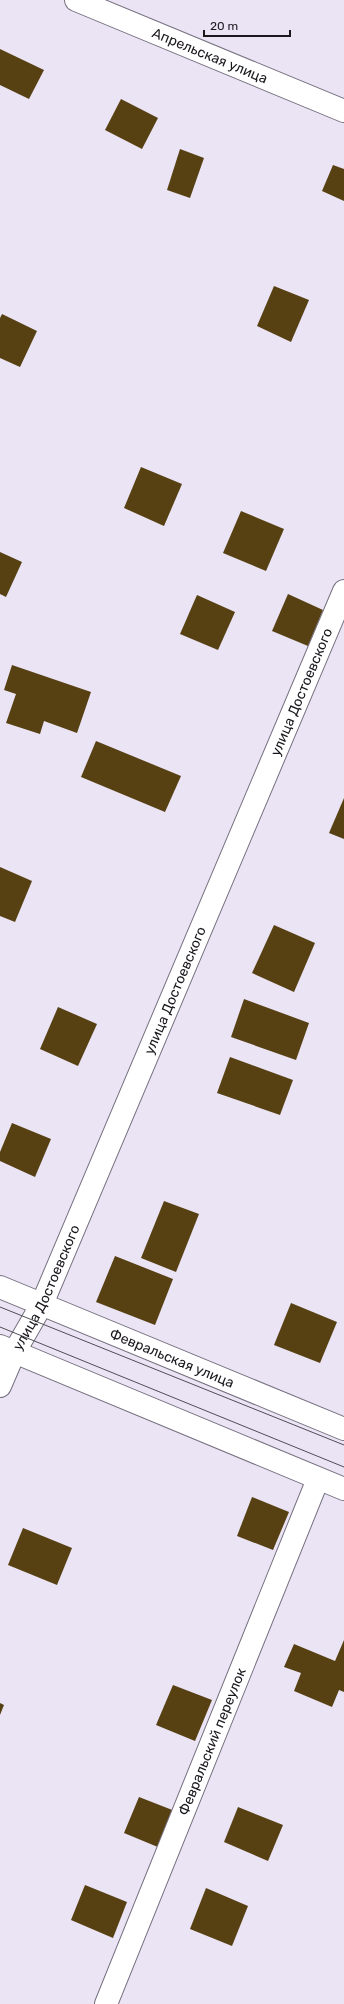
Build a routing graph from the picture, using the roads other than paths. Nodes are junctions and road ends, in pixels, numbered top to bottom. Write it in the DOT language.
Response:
graph roads {
  1 [pos="76,0"];
  2 [pos="344,111"];
  3 [pos="344,591"];
  4 [pos="0,1287"];
  5 [pos="42,1304"];
  6 [pos="7,1348"];
  7 [pos="0,1386"];
  8 [pos="344,1429"];
  9 [pos="318,1479"];
  10 [pos="344,1489"];
  11 [pos="106,2004"];
  1 -- 2 [label="street, Апрельская улица"];
  3 -- 5 [label="street, улица Достоевского"];
  4 -- 5 [label="street, Февральская улица"];
  5 -- 6 [label="street, улица Достоевского"];
  5 -- 8 [label="street, Февральская улица"];
  6 -- 7 [label="street, улица Достоевского"];
  6 -- 9 [label="street"];
  9 -- 10 [label="street"];
  9 -- 11 [label="street, Февральский переулок"];
}
